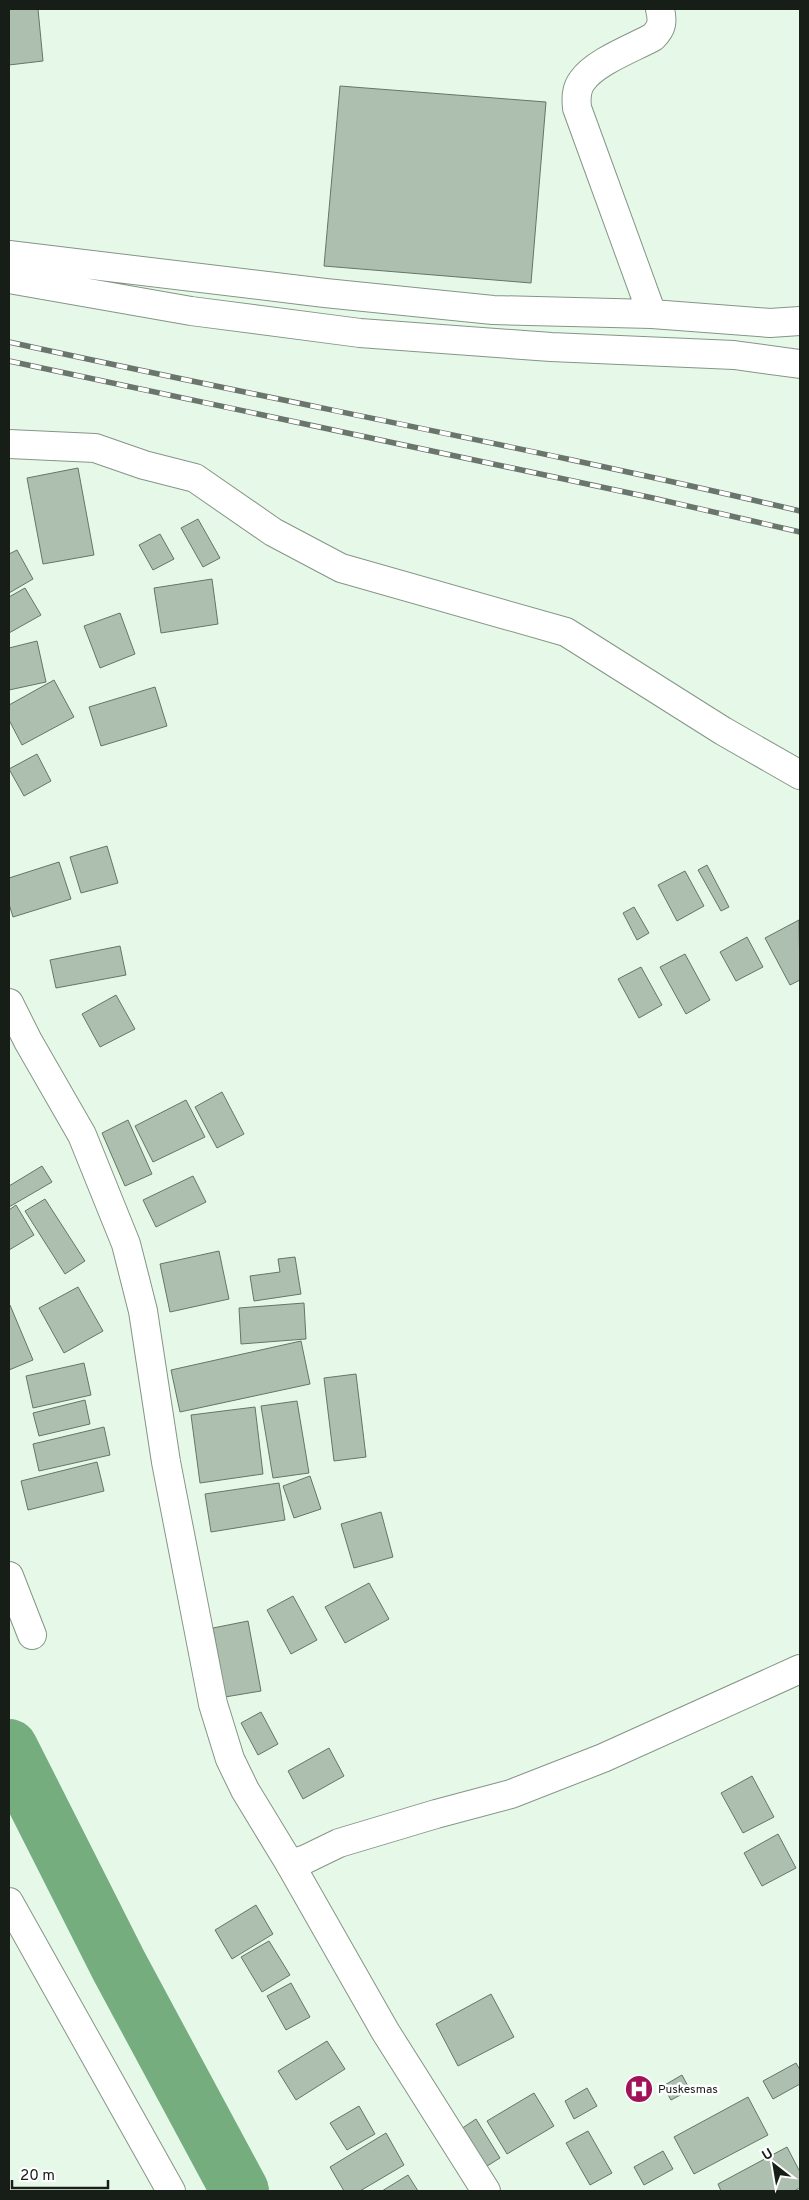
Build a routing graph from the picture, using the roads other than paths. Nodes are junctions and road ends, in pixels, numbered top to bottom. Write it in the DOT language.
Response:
graph roads {
  1 [pos="660,9"];
  2 [pos="9,255"];
  3 [pos="9,279"];
  4 [pos="652,314"];
  5 [pos="800,321"];
  6 [pos="800,364"];
  7 [pos="9,444"];
  8 [pos="800,775"];
  9 [pos="9,1003"];
  10 [pos="9,1576"];
  11 [pos="32,1635"];
  12 [pos="800,1669"];
  13 [pos="290,1864"];
  14 [pos="9,1902"];
  15 [pos="171,2191"];
  16 [pos="486,2191"];
  1 -- 4 [label="street"];
  2 -- 4 [label="street"];
  3 -- 6 [label="street"];
  4 -- 5 [label="street"];
  7 -- 8 [label="street"];
  9 -- 13 [label="street"];
  10 -- 11 [label="street"];
  12 -- 13 [label="street"];
  13 -- 16 [label="street"];
  14 -- 15 [label="street"];
}
